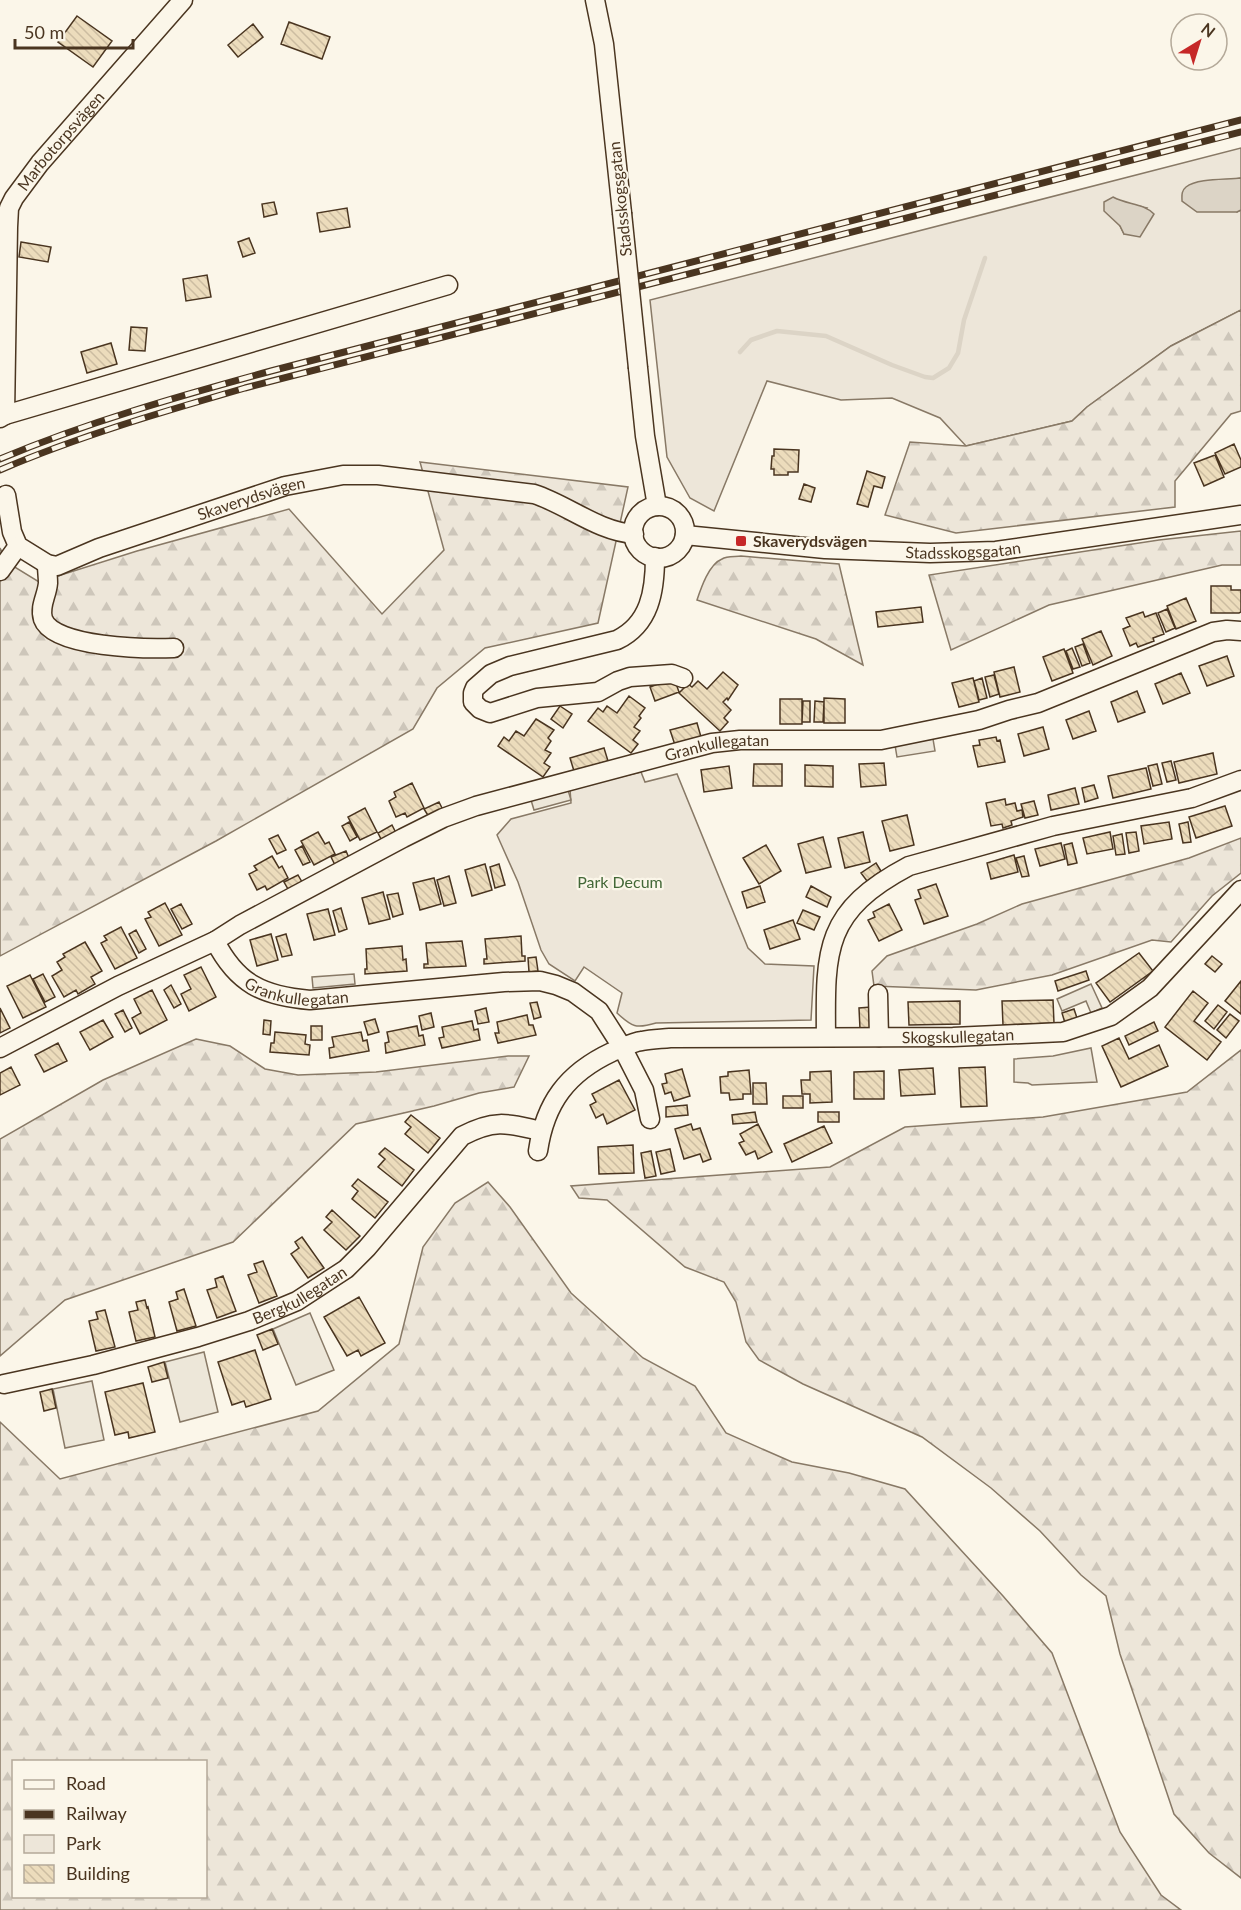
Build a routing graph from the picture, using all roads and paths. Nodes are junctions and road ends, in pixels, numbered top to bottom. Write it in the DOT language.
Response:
graph roads {
  1 [pos="183,0"];
  2 [pos="595,0"];
  3 [pos="448,285"];
  4 [pos="2,417"];
  5 [pos="6,495"];
  6 [pos="657,506"];
  7 [pos="1241,515"];
  8 [pos="634,534"];
  9 [pos="685,535"];
  10 [pos="18,546"];
  11 [pos="655,557"];
  12 [pos="47,564"];
  13 [pos="0,571"];
  14 [pos="1241,631"];
  15 [pos="174,648"];
  16 [pos="682,678"];
  17 [pos="1241,780"];
  18 [pos="1241,890"];
  19 [pos="215,941"];
  20 [pos="878,994"];
  21 [pos="879,1037"];
  22 [pos="826,1038"];
  23 [pos="622,1047"];
  24 [pos="0,1048"];
  25 [pos="650,1119"];
  26 [pos="541,1131"];
  27 [pos="538,1151"];
  28 [pos="4,1384"];
  1 -- 4 [label="street, Marbotorpsvägen"];
  2 -- 6 [label="street, Stadsskogsgatan, bridge"];
  3 -- 4 [label="street, Marbotorpsvägen"];
  5 -- 10 [label="street"];
  6 -- 8 [label="street"];
  6 -- 9 [label="street"];
  7 -- 9 [label="street, Stadsskogsgatan"];
  8 -- 11 [label="street"];
  8 -- 12 [label="street, Skaverydsvägen"];
  9 -- 11 [label="street"];
  10 -- 12 [label="street"];
  10 -- 13 [label="street"];
  11 -- 16 [label="street"];
  12 -- 15 [label="street"];
  14 -- 19 [label="street, Grankullegatan"];
  17 -- 22 [label="street"];
  18 -- 21 [label="street, Skogskullegatan"];
  19 -- 23 [label="street, Grankullegatan"];
  19 -- 24 [label="street, Grankullegatan"];
  20 -- 21 [label="street"];
  21 -- 22 [label="street, Skogskullegatan"];
  22 -- 23 [label="street, Skogskullegatan"];
  23 -- 25 [label="street"];
  23 -- 26 [label="street, Skogskullegatan"];
  26 -- 27 [label="street, Skogskullegatan"];
  26 -- 28 [label="street, Bergkullegatan"];
}
